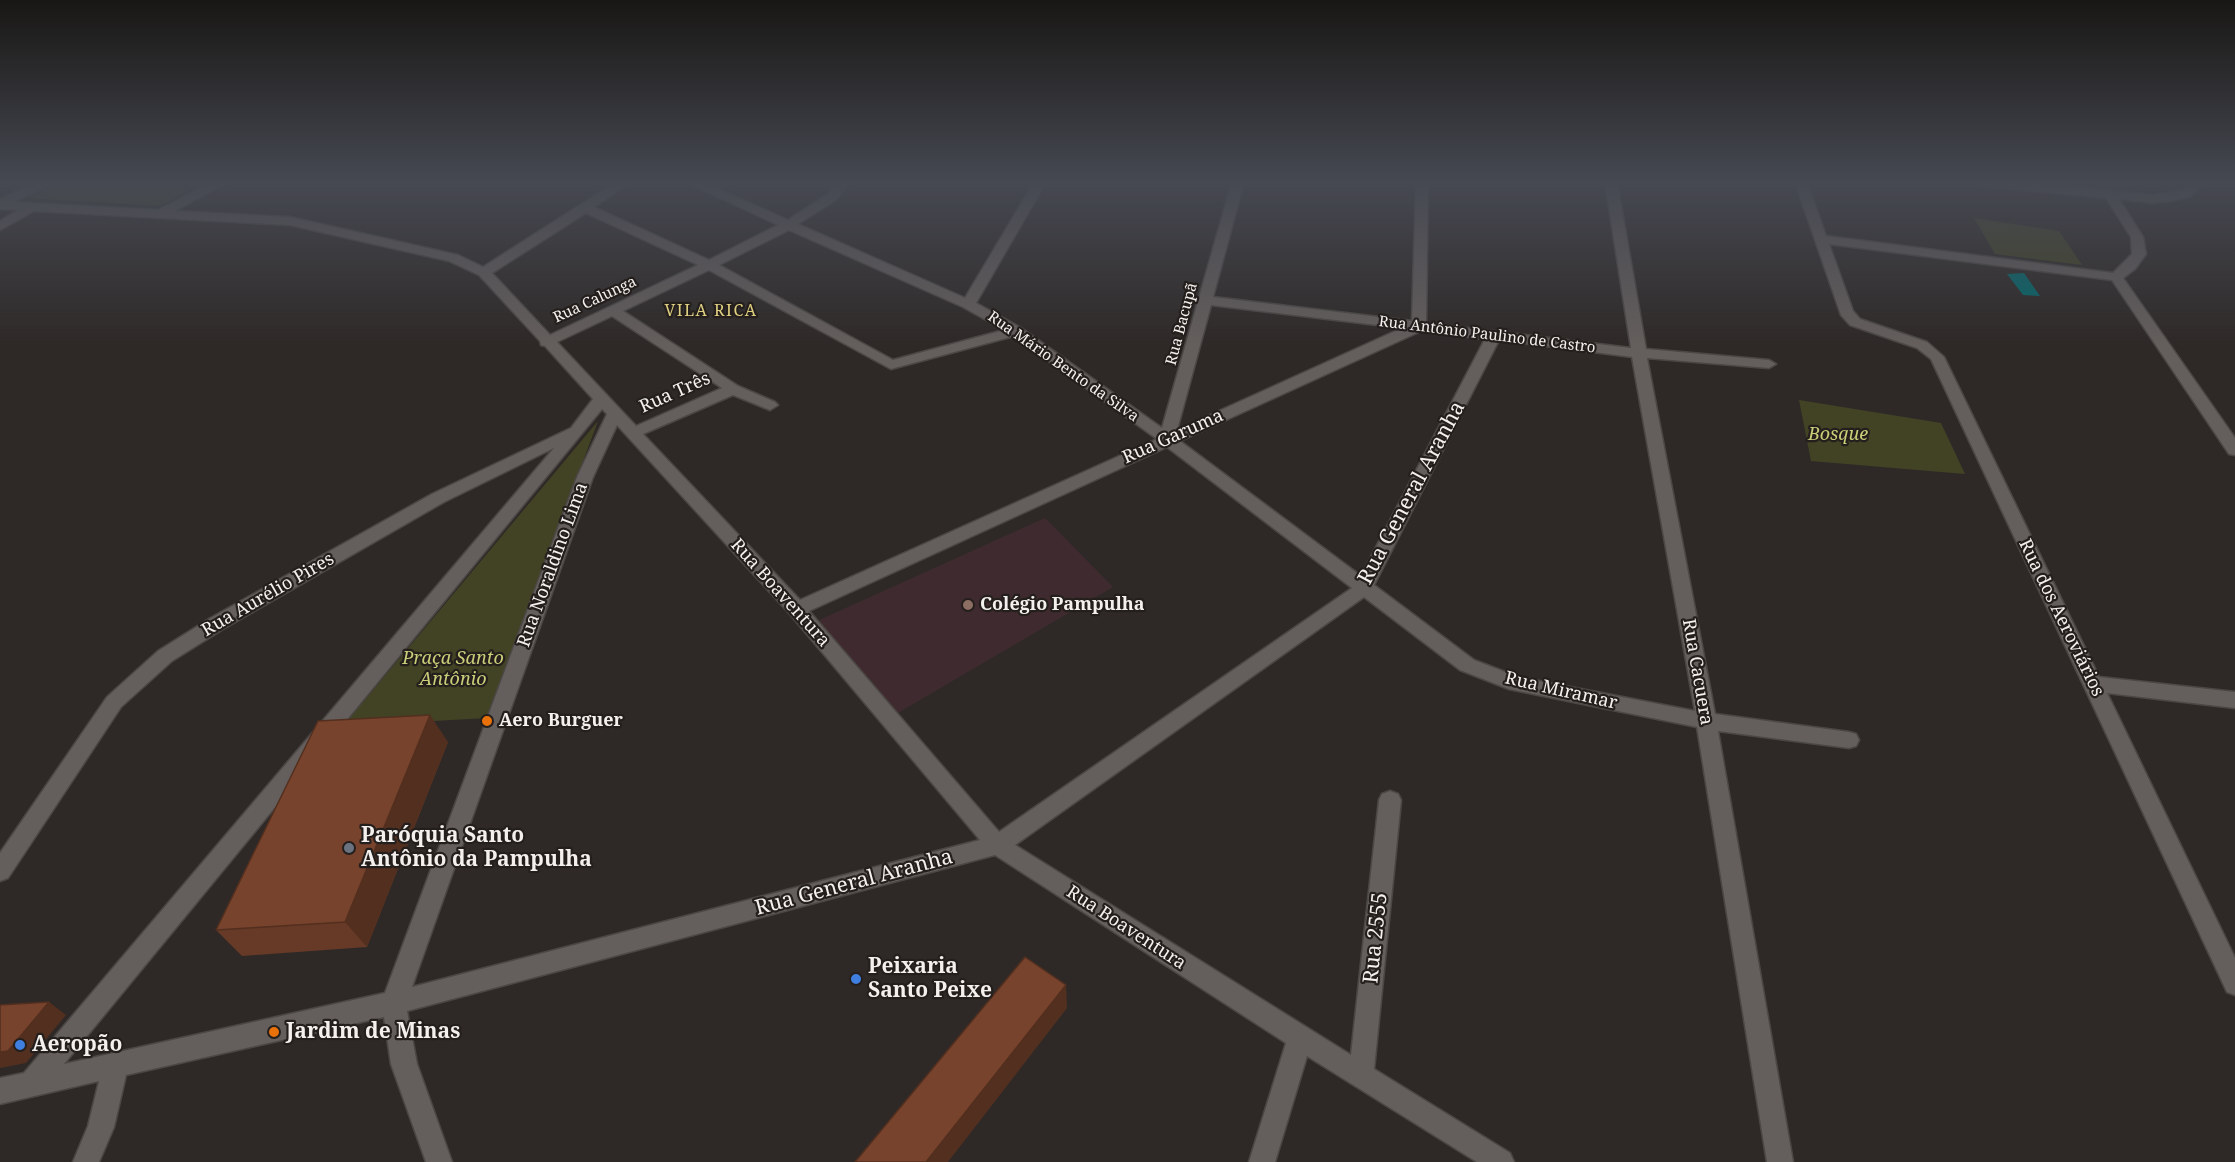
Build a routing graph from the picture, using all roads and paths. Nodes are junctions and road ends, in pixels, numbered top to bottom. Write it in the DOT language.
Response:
graph roads {
  1 [pos="357,236"];
  2 [pos="541,236"];
  3 [pos="647,236"];
  4 [pos="766,236"];
  5 [pos="818,236"];
  6 [pos="1008,236"];
  7 [pos="1223,236"];
  8 [pos="1421,236"];
  9 [pos="1620,236"];
  10 [pos="2137,236"];
  11 [pos="1820,239"];
  12 [pos="709,265"];
  13 [pos="484,272"];
  14 [pos="2116,278"];
  15 [pos="1206,300"];
  16 [pos="968,303"];
  17 [pos="612,310"];
  18 [pos="1419,326"];
  19 [pos="1016,331"];
  20 [pos="1494,336"];
  21 [pos="546,342"];
  22 [pos="1639,353"];
  23 [pos="1769,364"];
  24 [pos="733,389"];
  25 [pos="770,405"];
  26 [pos="608,406"];
  27 [pos="578,430"];
  28 [pos="633,433"];
  29 [pos="2230,435"];
  30 [pos="1167,440"];
  31 [pos="2235,450"];
  32 [pos="1363,589"];
  33 [pos="797,609"];
  34 [pos="2094,684"];
  35 [pos="2235,700"];
  36 [pos="1706,721"];
  37 [pos="1849,740"];
  38 [pos="1390,800"];
  39 [pos="997,845"];
  40 [pos="0,871"];
  41 [pos="2235,984"];
  42 [pos="393,1003"];
  43 [pos="1300,1038"];
  44 [pos="115,1066"];
  45 [pos="1361,1075"];
  46 [pos="33,1082"];
  47 [pos="0,1091"];
  48 [pos="431,1158"];
  49 [pos="86,1162"];
  50 [pos="1262,1162"];
  51 [pos="1501,1162"];
  52 [pos="1780,1162"];
  1 -- 13 [label="street, Rua Boaventura"];
  2 -- 13 [label="street"];
  3 -- 12 [label="street"];
  4 -- 12 [label="street, Rua Calunga"];
  5 -- 16 [label="street, Rua Mário Bento da Silva"];
  6 -- 16 [label="street"];
  7 -- 15 [label="street, Rua Bacupã"];
  8 -- 18 [label="street"];
  9 -- 22 [label="street, Rua Cacuera"];
  10 -- 14 [label="street"];
  11 -- 14 [label="street"];
  11 -- 34 [label="street, Rua dos Aeroviários"];
  12 -- 17 [label="street, Rua Calunga"];
  12 -- 19 [label="street"];
  13 -- 21 [label="street, Rua Boaventura"];
  14 -- 29 [label="street"];
  15 -- 18 [label="street, Rua Antônio Paulino de Castro"];
  15 -- 30 [label="street, Rua Bacupã"];
  16 -- 19 [label="street, Rua Mário Bento da Silva"];
  17 -- 21 [label="street, Rua Calunga"];
  17 -- 24 [label="street"];
  18 -- 20 [label="street, Rua Antônio Paulino de Castro"];
  18 -- 30 [label="street, Rua Garuma"];
  19 -- 30 [label="street, Rua Mário Bento da Silva"];
  20 -- 22 [label="street, Rua Antônio Paulino de Castro"];
  20 -- 32 [label="street, Rua General Aranha"];
  21 -- 26 [label="street, Rua Boaventura"];
  22 -- 23 [label="street, Rua Antônio Paulino de Castro"];
  22 -- 36 [label="street, Rua Cacuera"];
  24 -- 25 [label="street"];
  24 -- 28 [label="street, Rua Três"];
  26 -- 27 [label="street"];
  26 -- 28 [label="street, Rua Boaventura"];
  26 -- 42 [label="street, Rua Noraldino Lima"];
  27 -- 40 [label="street, Rua Aurélio Pires"];
  27 -- 46 [label="street"];
  28 -- 33 [label="street, Rua Boaventura"];
  29 -- 31 [label="street"];
  30 -- 32 [label="street, Rua Miramar"];
  30 -- 33 [label="street, Rua Garuma"];
  32 -- 36 [label="street, Rua Miramar"];
  32 -- 39 [label="street, Rua General Aranha"];
  33 -- 39 [label="street, Rua Boaventura"];
  34 -- 35 [label="street"];
  34 -- 41 [label="street, Rua dos Aeroviários"];
  36 -- 37 [label="street, Rua Miramar"];
  36 -- 52 [label="street, Rua Cacuera"];
  38 -- 45 [label="street, Rua 2555"];
  39 -- 42 [label="street, Rua General Aranha"];
  39 -- 43 [label="street, Rua Boaventura"];
  42 -- 44 [label="street, Rua General Aranha"];
  42 -- 48 [label="street"];
  43 -- 45 [label="street, Rua Boaventura"];
  43 -- 50 [label="street"];
  44 -- 46 [label="street, Rua General Aranha"];
  44 -- 49 [label="street"];
  45 -- 51 [label="street, Rua Boaventura"];
  46 -- 47 [label="street, Rua General Aranha"];
}
